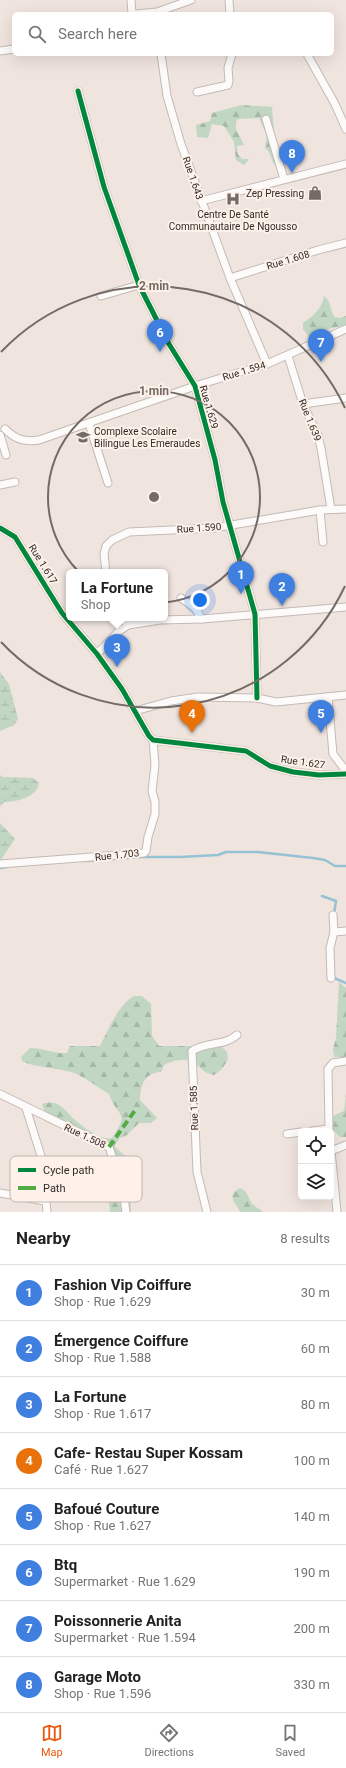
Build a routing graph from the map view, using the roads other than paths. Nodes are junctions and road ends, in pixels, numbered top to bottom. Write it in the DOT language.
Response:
graph roads {
  1 [pos="131,0"];
  2 [pos="191,0"];
  3 [pos="229,0"];
  4 [pos="132,12"];
  5 [pos="161,12"];
  6 [pos="230,12"];
  7 [pos="12,49"];
  8 [pos="0,51"];
  9 [pos="161,56"];
  10 [pos="231,56"];
  11 [pos="308,56"];
  12 [pos="78,91"];
  13 [pos="197,92"];
  14 [pos="266,119"];
  15 [pos="346,129"];
  16 [pos="346,164"];
  17 [pos="284,179"];
  18 [pos="201,201"];
  19 [pos="346,243"];
  20 [pos="230,278"];
  21 [pos="139,285"];
  22 [pos="101,296"];
  23 [pos="346,329"];
  24 [pos="288,356"];
  25 [pos="267,364"];
  26 [pos="195,386"];
  27 [pos="346,398"];
  28 [pos="303,404"];
  29 [pos="89,424"];
  30 [pos="2,428"];
  31 [pos="0,435"];
  32 [pos="6,455"];
  33 [pos="15,482"];
  34 [pos="108,483"];
  35 [pos="0,486"];
  36 [pos="346,509"];
  37 [pos="320,510"];
  38 [pos="331,510"];
  39 [pos="231,525"];
  40 [pos="0,528"];
  41 [pos="323,542"];
  42 [pos="106,569"];
  43 [pos="181,598"];
  44 [pos="346,607"];
  45 [pos="255,614"];
  46 [pos="66,618"];
  47 [pos="202,619"];
  48 [pos="168,620"];
  49 [pos="69,621"];
  50 [pos="125,621"];
  51 [pos="154,621"];
  52 [pos="128,625"];
  53 [pos="97,654"];
  54 [pos="346,695"];
  55 [pos="257,698"];
  56 [pos="328,698"];
  57 [pos="135,711"];
  58 [pos="153,740"];
  59 [pos="346,772"];
  60 [pos="0,864"];
  61 [pos="333,915"];
  62 [pos="346,931"];
  63 [pos="334,932"];
  64 [pos="331,978"];
  65 [pos="237,1035"];
  66 [pos="346,1061"];
  67 [pos="0,1094"];
  68 [pos="26,1108"];
  69 [pos="328,1128"];
  70 [pos="298,1132"];
  71 [pos="287,1134"];
  72 [pos="346,1145"];
  73 [pos="334,1150"];
  74 [pos="41,1156"];
  75 [pos="112,1156"];
  76 [pos="333,1164"];
  77 [pos="0,1193"];
  78 [pos="10,1195"];
  79 [pos="45,1202"];
  80 [pos="125,1202"];
  81 [pos="47,1212"];
  82 [pos="126,1212"];
  83 [pos="207,1212"];
  84 [pos="337,1212"];
  1 -- 4 [label="street"];
  2 -- 5 [label="street"];
  3 -- 6 [label="street"];
  7 -- 8 [label="street"];
  9 -- 18 [label="street, Rue 1.643"];
  10 -- 13 [label="street"];
  11 -- 15 [label="street"];
  12 -- 21 [label="street, Rue 1.629"];
  14 -- 17 [label="street"];
  16 -- 17 [label="street"];
  17 -- 18 [label="street"];
  18 -- 20 [label="street, Rue 1.643"];
  19 -- 20 [label="street, Rue 1.608"];
  20 -- 25 [label="street, Rue 1.643"];
  21 -- 22 [label="street"];
  21 -- 26 [label="street, Rue 1.629"];
  23 -- 24 [label="street, Rue 1.594"];
  24 -- 25 [label="street, Rue 1.594"];
  24 -- 28 [label="street, Rue 1.639"];
  25 -- 26 [label="street, Rue 1.594"];
  26 -- 29 [label="street, Rue 1.594"];
  26 -- 39 [label="street, Rue 1.629"];
  27 -- 28 [label="street"];
  28 -- 38 [label="street, Rue 1.639"];
  29 -- 30 [label="street, Rue 1.594"];
  29 -- 34 [label="street"];
  31 -- 32 [label="street"];
  33 -- 35 [label="street"];
  36 -- 38 [label="street, Rue 1.590"];
  37 -- 38 [label="street, Rue 1.590"];
  37 -- 39 [label="street, Rue 1.590"];
  37 -- 41 [label="street"];
  39 -- 42 [label="street, Rue 1.590"];
  39 -- 45 [label="street, Rue 1.629"];
  40 -- 46 [label="street, Rue 1.617"];
  43 -- 47 [label="street"];
  44 -- 45 [label="street"];
  45 -- 47 [label="street"];
  45 -- 55 [label="street, Rue 1.629"];
  47 -- 48 [label="street"];
  49 -- 53 [label="street, Rue 1.617"];
  50 -- 52 [label="street"];
  51 -- 52 [label="street"];
  52 -- 53 [label="street"];
  53 -- 57 [label="street, Rue 1.617"];
  54 -- 56 [label="street"];
  55 -- 56 [label="street"];
  55 -- 57 [label="street"];
  56 -- 59 [label="street, Rue 1.627"];
  57 -- 58 [label="street"];
  58 -- 59 [label="street, Rue 1.627"];
  58 -- 60 [label="street, Rue 1.703"];
  61 -- 63 [label="street"];
  62 -- 63 [label="street"];
  63 -- 64 [label="street"];
  65 -- 83 [label="street, Rue 1.585"];
  66 -- 69 [label="street"];
  67 -- 68 [label="street, Rue 1.508"];
  68 -- 74 [label="street"];
  68 -- 75 [label="street, Rue 1.508"];
  70 -- 71 [label="street"];
  72 -- 73 [label="street"];
  76 -- 84 [label="street"];
  77 -- 78 [label="street"];
  79 -- 81 [label="street"];
  80 -- 82 [label="street, Rue 1.508"];
}
